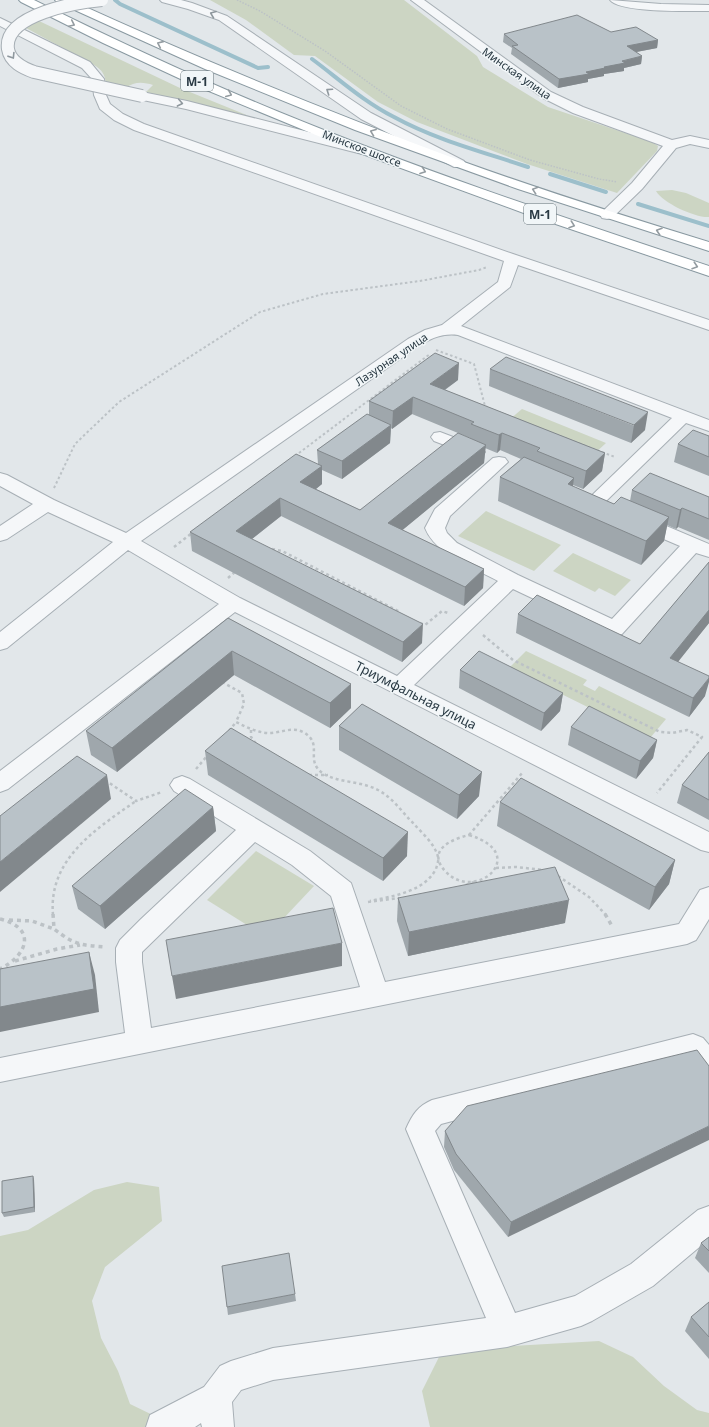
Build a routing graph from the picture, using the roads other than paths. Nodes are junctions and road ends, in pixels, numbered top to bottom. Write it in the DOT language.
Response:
graph roads {
  1 [pos="25,0"];
  2 [pos="61,0"];
  3 [pos="102,0"];
  4 [pos="166,0"];
  5 [pos="417,0"];
  6 [pos="616,0"];
  7 [pos="709,8"];
  8 [pos="0,21"];
  9 [pos="709,144"];
  10 [pos="672,145"];
  11 [pos="374,152"];
  12 [pos="462,165"];
  13 [pos="607,215"];
  14 [pos="709,247"];
  15 [pos="512,258"];
  16 [pos="709,270"];
  17 [pos="709,325"];
  18 [pos="454,330"];
  19 [pos="684,416"];
  20 [pos="709,426"];
  21 [pos="440,437"];
  22 [pos="0,480"];
  23 [pos="47,504"];
  24 [pos="0,535"];
  25 [pos="127,542"];
  26 [pos="701,547"];
  27 [pos="511,580"];
  28 [pos="233,603"];
  29 [pos="0,643"];
  30 [pos="399,687"];
  31 [pos="0,784"];
  32 [pos="182,785"];
  33 [pos="253,829"];
  34 [pos="709,843"];
  35 [pos="709,897"];
  36 [pos="376,995"];
  37 [pos="140,1042"];
  38 [pos="709,1064"];
  39 [pos="0,1070"];
  40 [pos="709,1220"];
  41 [pos="507,1331"];
  42 [pos="217,1412"];
  43 [pos="162,1427"];
  1 -- 11 [label="highway, Минское шоссе / М-1, one-way"];
  12 -- 2 [label="highway, Минское шоссе / М-1, one-way"];
  3 -- 11 [label="street, one-way, bridge"];
  12 -- 4 [label="street, one-way"];
  5 -- 10 [label="street, Минская улица"];
  6 -- 7 [label="street"];
  8 -- 15 [label="street"];
  9 -- 10 [label="street"];
  10 -- 13 [label="street"];
  11 -- 16 [label="highway, Минское шоссе / М-1, one-way"];
  13 -- 12 [label="highway, Минское шоссе / М-1, one-way"];
  14 -- 13 [label="highway, Минское шоссе / М-1, one-way"];
  15 -- 17 [label="street"];
  15 -- 18 [label="street"];
  18 -- 19 [label="street"];
  18 -- 25 [label="street, Лазурная улица"];
  19 -- 20 [label="street"];
  19 -- 26 [label="street"];
  21 -- 27 [label="street"];
  22 -- 23 [label="street, Триумфальная улица"];
  23 -- 24 [label="street"];
  23 -- 25 [label="street, Триумфальная улица"];
  25 -- 28 [label="street, Триумфальная улица"];
  25 -- 29 [label="street, Лазурная улица"];
  26 -- 27 [label="street"];
  27 -- 30 [label="street"];
  28 -- 30 [label="street, Триумфальная улица"];
  28 -- 31 [label="street"];
  30 -- 34 [label="street, Триумфальная улица"];
  32 -- 33 [label="street"];
  33 -- 36 [label="street"];
  33 -- 37 [label="street"];
  35 -- 36 [label="street"];
  36 -- 37 [label="street"];
  37 -- 39 [label="street"];
  38 -- 41 [label="street"];
  40 -- 41 [label="street"];
  41 -- 42 [label="street"];
  42 -- 43 [label="street"];
}
